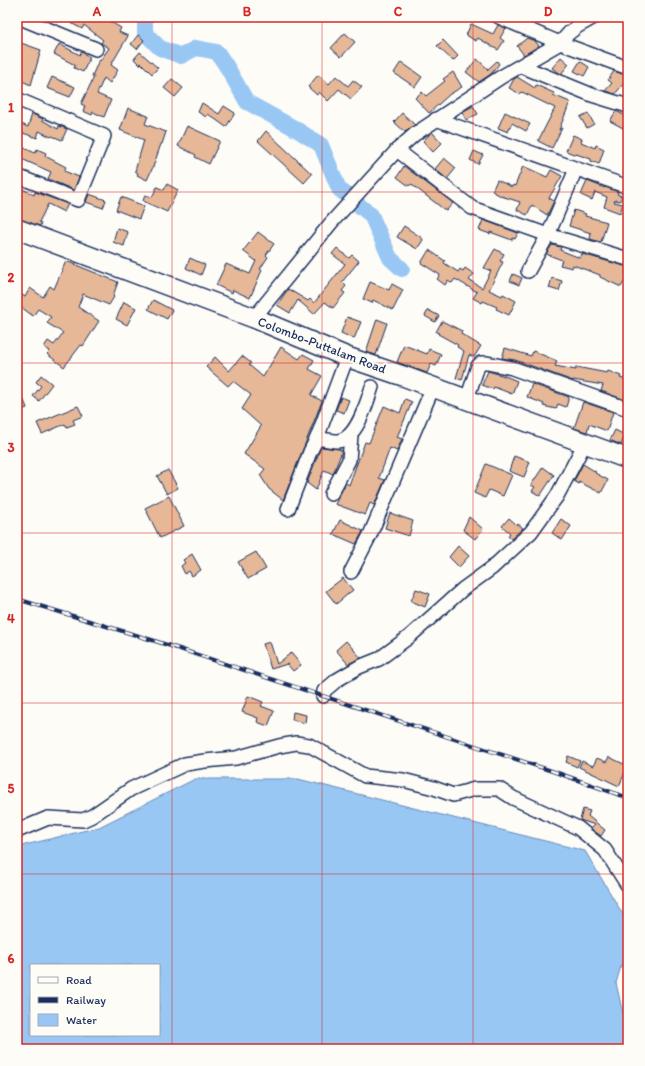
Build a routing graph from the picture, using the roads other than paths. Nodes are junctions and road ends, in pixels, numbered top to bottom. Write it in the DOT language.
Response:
graph roads {
  1 [pos="18,17"];
  2 [pos="499,17"];
  3 [pos="594,17"];
  4 [pos="560,43"];
  5 [pos="96,48"];
  6 [pos="521,66"];
  7 [pos="628,68"];
  8 [pos="17,100"];
  9 [pos="628,106"];
  10 [pos="436,119"];
  11 [pos="397,150"];
  12 [pos="576,169"];
  13 [pos="17,176"];
  14 [pos="628,187"];
  15 [pos="17,229"];
  16 [pos="548,235"];
  17 [pos="628,259"];
  18 [pos="528,271"];
  19 [pos="254,318"];
  20 [pos="347,357"];
  21 [pos="372,387"];
  22 [pos="433,387"];
  23 [pos="467,399"];
  24 [pos="628,409"];
  25 [pos="351,435"];
  26 [pos="317,438"];
  27 [pos="585,443"];
  28 [pos="628,459"];
  29 [pos="331,494"];
  30 [pos="288,509"];
  31 [pos="351,572"];
  32 [pos="323,696"];
  33 [pos="17,832"];
  34 [pos="628,886"];
  1 -- 5 [label="street"];
  2 -- 4 [label="street"];
  3 -- 4 [label="street"];
  4 -- 6 [label="street"];
  4 -- 7 [label="street"];
  6 -- 9 [label="street"];
  6 -- 10 [label="street"];
  8 -- 13 [label="street"];
  10 -- 11 [label="street"];
  10 -- 12 [label="street"];
  11 -- 16 [label="street"];
  11 -- 19 [label="street"];
  12 -- 14 [label="street"];
  12 -- 16 [label="street"];
  15 -- 19 [label="highway, Colombo-Puttalam Road"];
  16 -- 17 [label="street"];
  16 -- 18 [label="street"];
  19 -- 20 [label="highway, Colombo-Puttalam Road"];
  20 -- 22 [label="highway, Colombo-Puttalam Road"];
  20 -- 26 [label="street"];
  21 -- 25 [label="street"];
  22 -- 23 [label="highway, Colombo-Puttalam Road"];
  22 -- 31 [label="street"];
  23 -- 24 [label="street"];
  23 -- 27 [label="highway, Colombo-Puttalam Road"];
  25 -- 26 [label="street"];
  25 -- 29 [label="street"];
  26 -- 30 [label="street"];
  27 -- 28 [label="highway, Colombo-Puttalam Road"];
  27 -- 32 [label="street"];
  33 -- 34 [label="street"];
}
